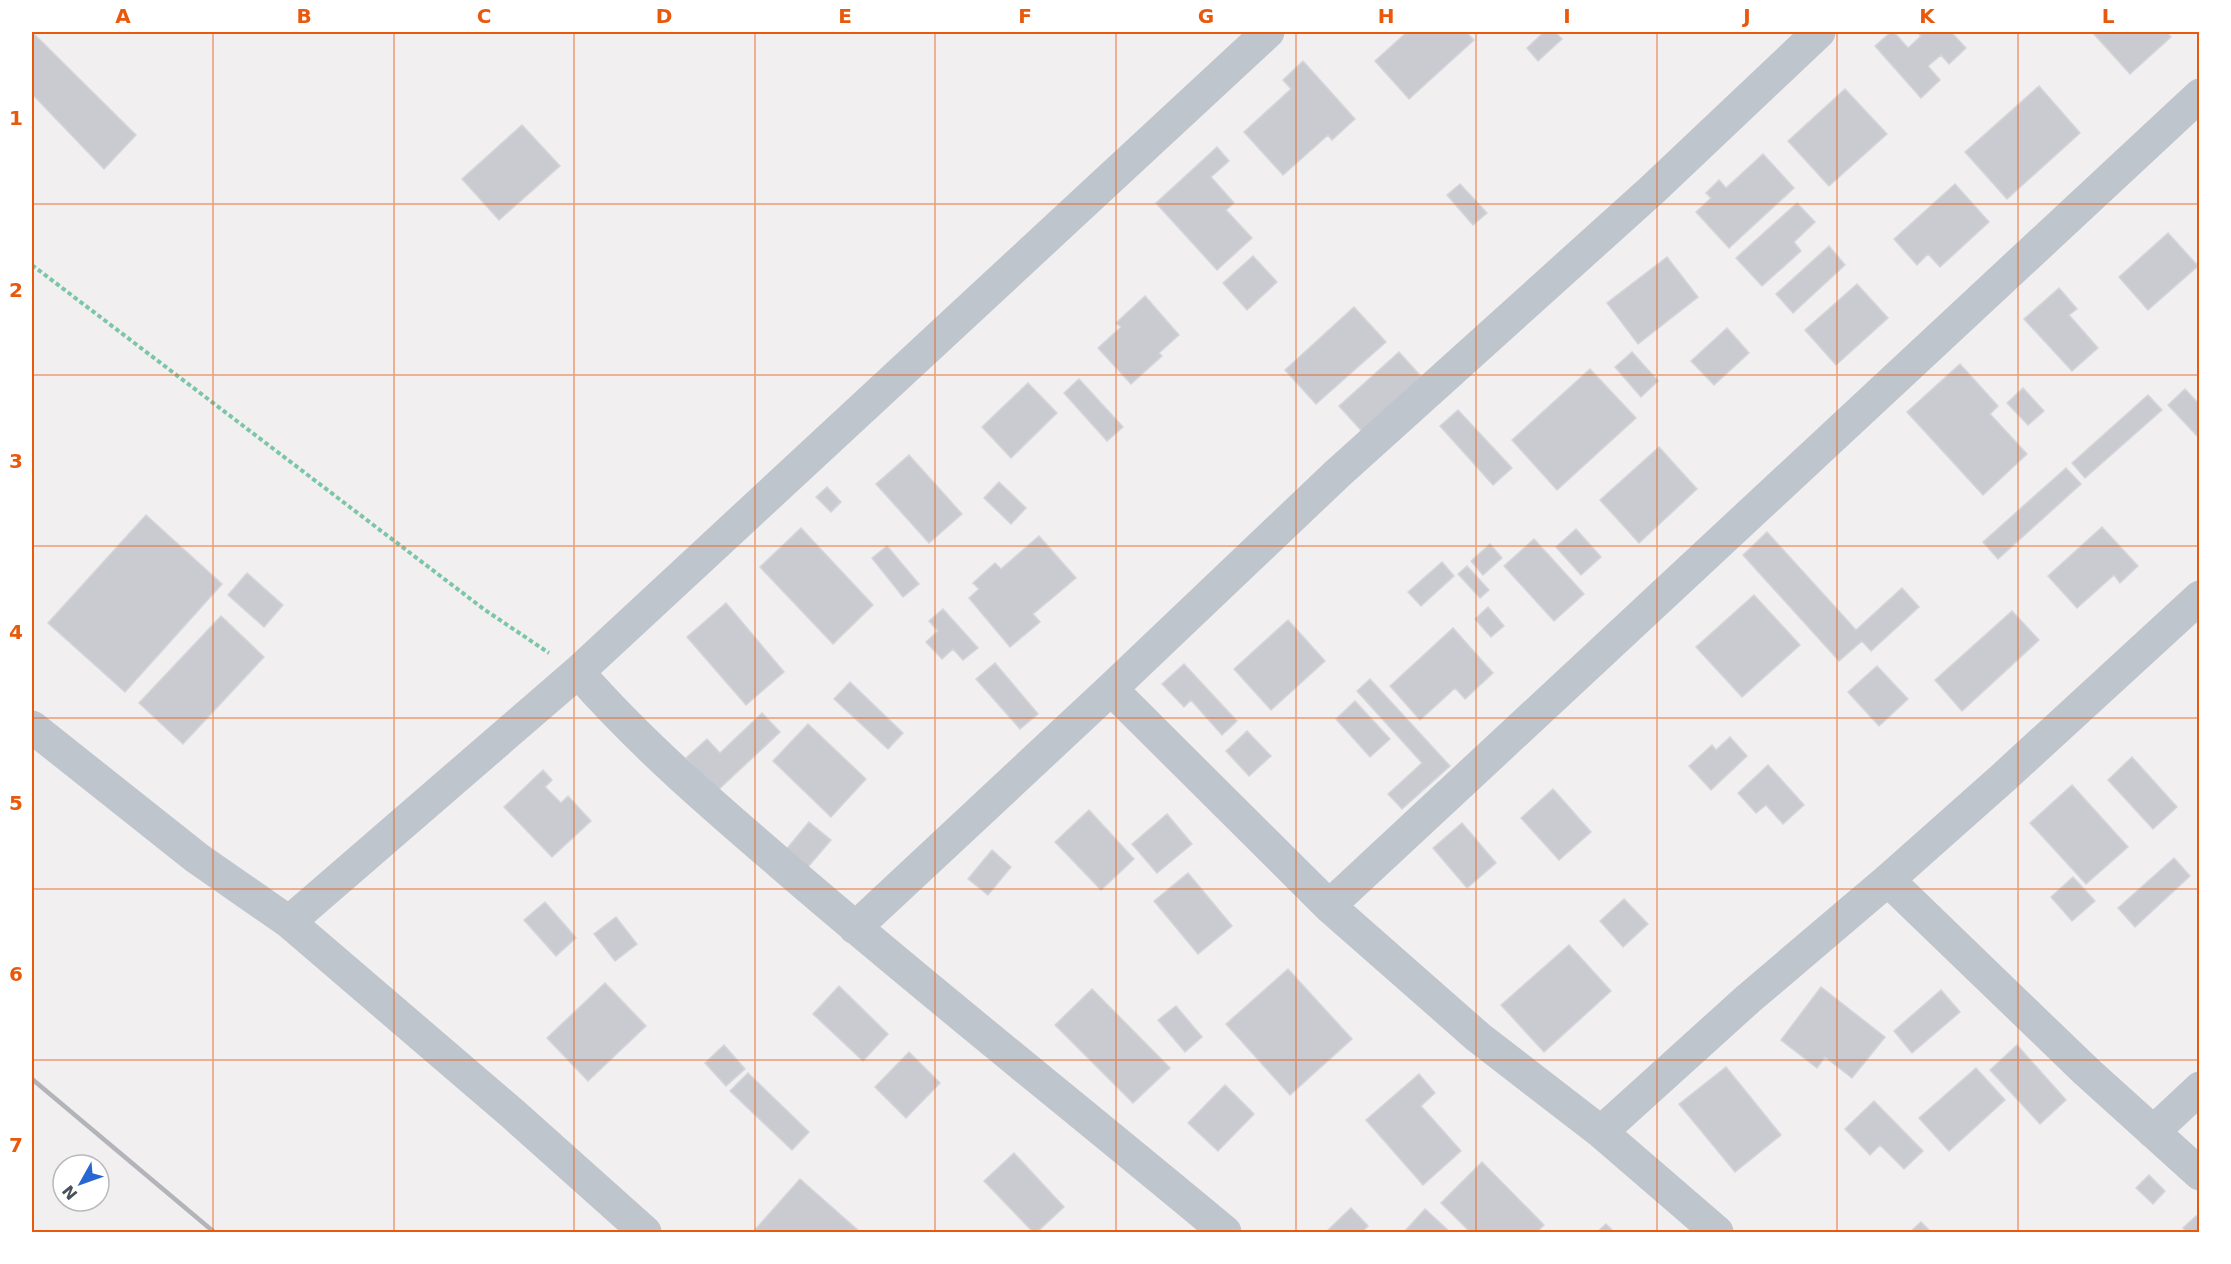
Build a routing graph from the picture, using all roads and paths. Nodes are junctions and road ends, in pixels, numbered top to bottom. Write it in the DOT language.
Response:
graph roads {
  1 [pos="1268,32"];
  2 [pos="1819,32"];
  3 [pos="2199,95"];
  4 [pos="32,265"];
  5 [pos="2199,597"];
  6 [pos="578,672"];
  7 [pos="1111,689"];
  8 [pos="32,727"];
  9 [pos="1888,880"];
  10 [pos="1329,906"];
  11 [pos="289,922"];
  12 [pos="855,928"];
  13 [pos="2199,1088"];
  14 [pos="1601,1132"];
  15 [pos="2153,1132"];
  16 [pos="2199,1174"];
  17 [pos="645,1233"];
  18 [pos="1226,1233"];
  19 [pos="1717,1233"];
  1 -- 6 [label="street"];
  2 -- 7 [label="street"];
  3 -- 10 [label="street"];
  4 -- 6 [label="path"];
  5 -- 9 [label="street"];
  6 -- 11 [label="street"];
  6 -- 12 [label="street"];
  7 -- 10 [label="street"];
  7 -- 12 [label="street"];
  8 -- 11 [label="street"];
  9 -- 14 [label="street"];
  9 -- 15 [label="street"];
  10 -- 14 [label="street"];
  11 -- 17 [label="street"];
  12 -- 18 [label="street"];
  13 -- 15 [label="street"];
  14 -- 19 [label="street"];
  15 -- 16 [label="street"];
}
